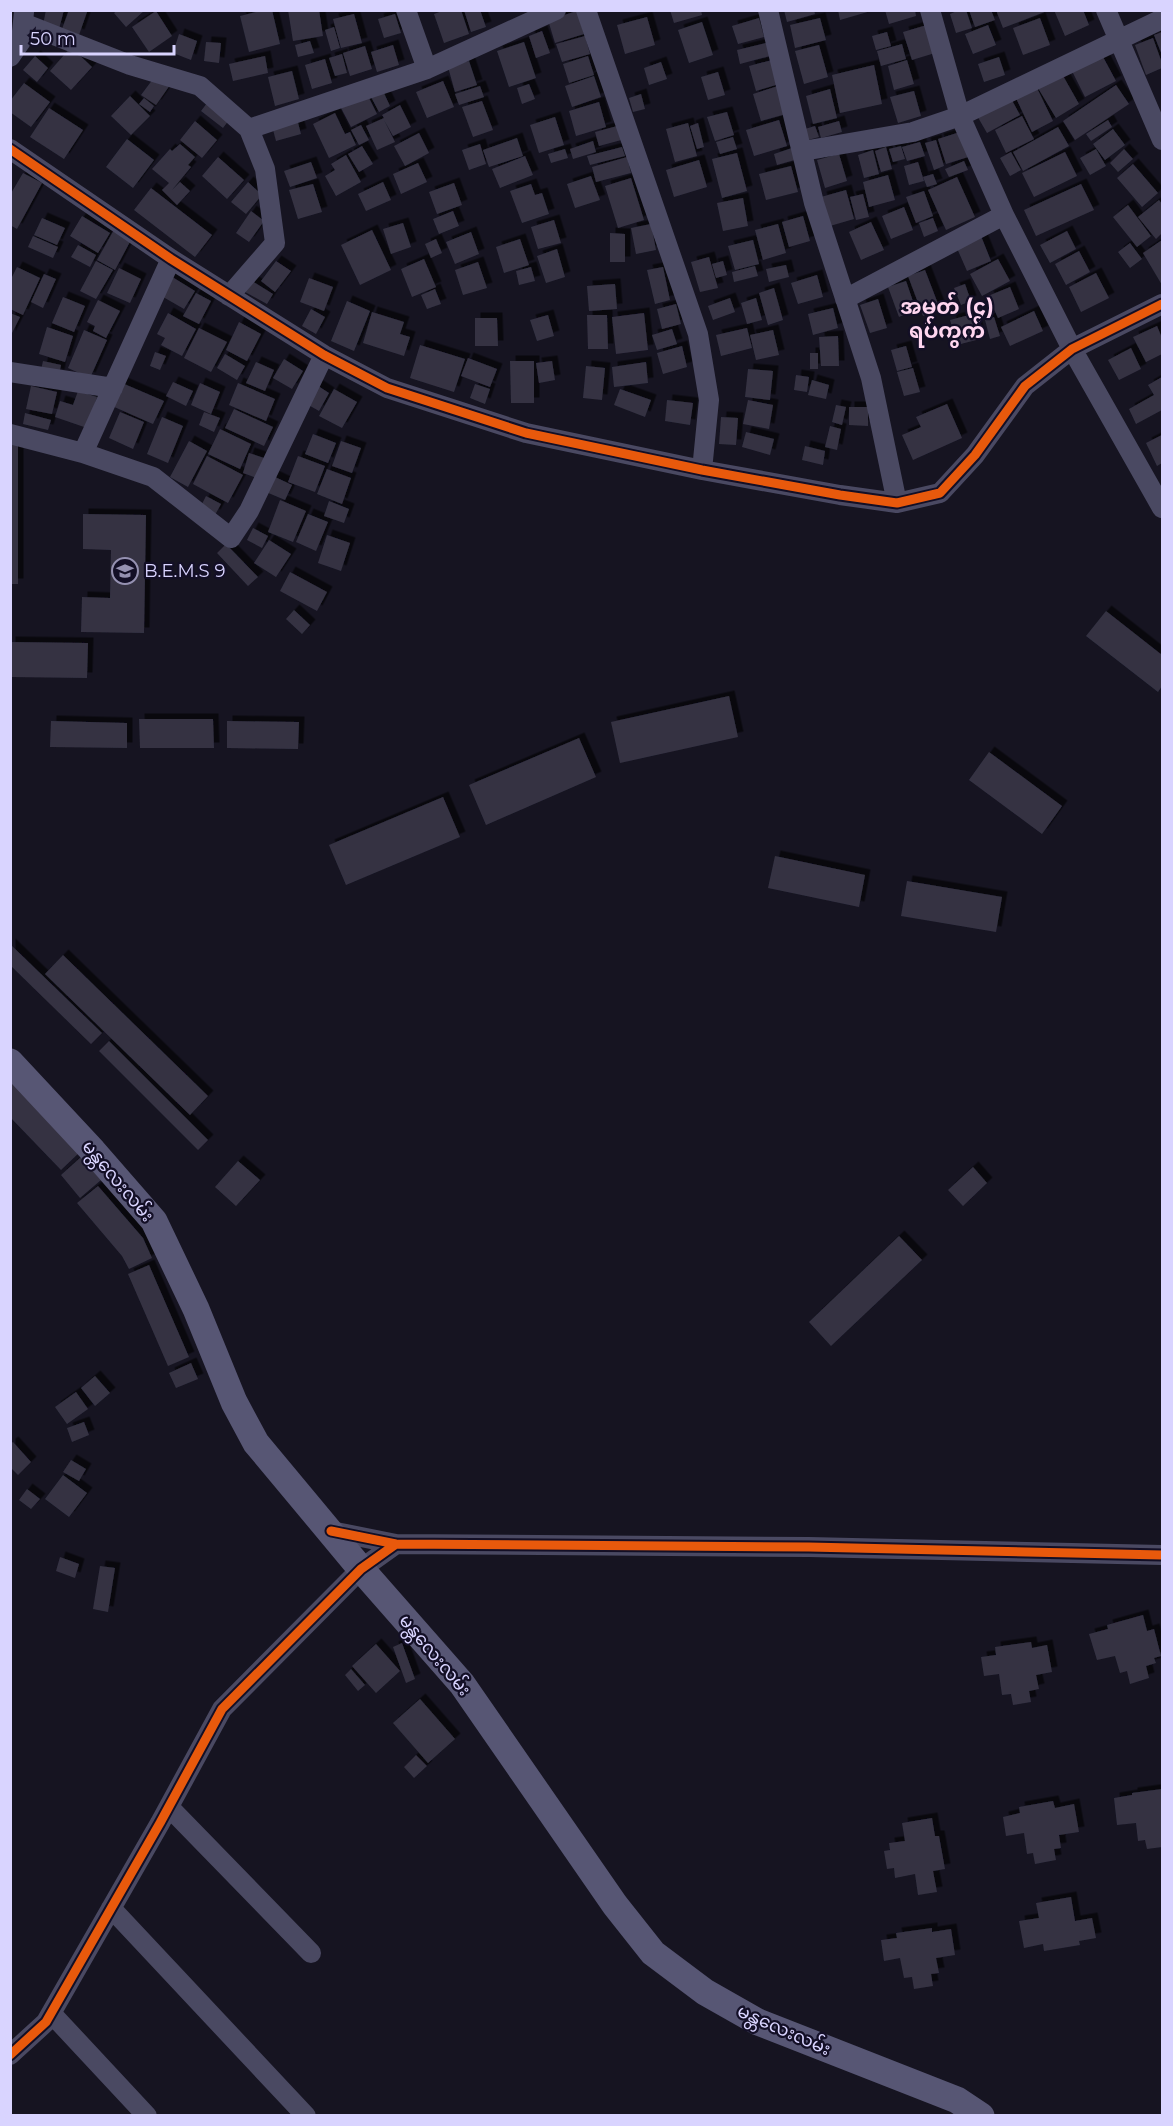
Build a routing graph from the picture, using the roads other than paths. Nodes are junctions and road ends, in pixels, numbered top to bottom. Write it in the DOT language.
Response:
graph roads {
  1 [pos="406,10"];
  2 [pos="556,10"];
  3 [pos="586,10"];
  4 [pos="768,10"];
  5 [pos="1106,10"];
  6 [pos="937,13"];
  7 [pos="23,17"];
  8 [pos="1162,19"];
  9 [pos="1119,39"];
  10 [pos="10,57"];
  11 [pos="427,69"];
  12 [pos="960,116"];
  13 [pos="249,129"];
  14 [pos="1162,140"];
  15 [pos="10,149"];
  16 [pos="803,151"];
  17 [pos="1004,215"];
  18 [pos="171,260"];
  19 [pos="229,296"];
  20 [pos="845,299"];
  21 [pos="1162,304"];
  22 [pos="1072,349"];
  23 [pos="324,355"];
  24 [pos="10,372"];
  25 [pos="113,388"];
  26 [pos="10,434"];
  27 [pos="83,453"];
  28 [pos="702,470"];
  29 [pos="897,503"];
  30 [pos="1162,508"];
  31 [pos="10,1062"];
  32 [pos="331,1531"];
  33 [pos="396,1544"];
  34 [pos="1162,1555"];
  35 [pos="361,1569"];
  36 [pos="169,1807"];
  37 [pos="111,1908"];
  38 [pos="310,1953"];
  39 [pos="51,2013"];
  40 [pos="10,2055"];
  41 [pos="147,2115"];
  42 [pos="306,2115"];
  43 [pos="981,2115"];
  1 -- 11 [label="street"];
  2 -- 11 [label="street"];
  3 -- 28 [label="street"];
  4 -- 16 [label="street"];
  5 -- 9 [label="street"];
  6 -- 12 [label="street"];
  7 -- 10 [label="street"];
  7 -- 13 [label="street"];
  8 -- 9 [label="street"];
  9 -- 12 [label="street"];
  9 -- 14 [label="street"];
  11 -- 13 [label="street"];
  12 -- 16 [label="street"];
  12 -- 17 [label="street"];
  13 -- 19 [label="street"];
  15 -- 18 [label="street"];
  16 -- 20 [label="street"];
  17 -- 20 [label="street"];
  17 -- 22 [label="street"];
  18 -- 19 [label="street"];
  18 -- 25 [label="street"];
  19 -- 23 [label="street"];
  20 -- 29 [label="street"];
  21 -- 22 [label="street"];
  22 -- 29 [label="street"];
  22 -- 30 [label="street"];
  23 -- 27 [label="street"];
  23 -- 28 [label="street"];
  24 -- 25 [label="street"];
  25 -- 27 [label="street"];
  26 -- 27 [label="street"];
  28 -- 29 [label="street"];
  31 -- 32 [label="main road, မန္တလေးလမ်း"];
  32 -- 33 [label="street"];
  32 -- 35 [label="main road, မန္တလေးလမ်း"];
  33 -- 34 [label="street"];
  33 -- 35 [label="street"];
  35 -- 36 [label="street"];
  35 -- 43 [label="main road, မန္တလေးလမ်း"];
  36 -- 37 [label="street"];
  36 -- 38 [label="street"];
  37 -- 39 [label="street"];
  37 -- 42 [label="street"];
  39 -- 40 [label="street"];
  39 -- 41 [label="street"];
}
